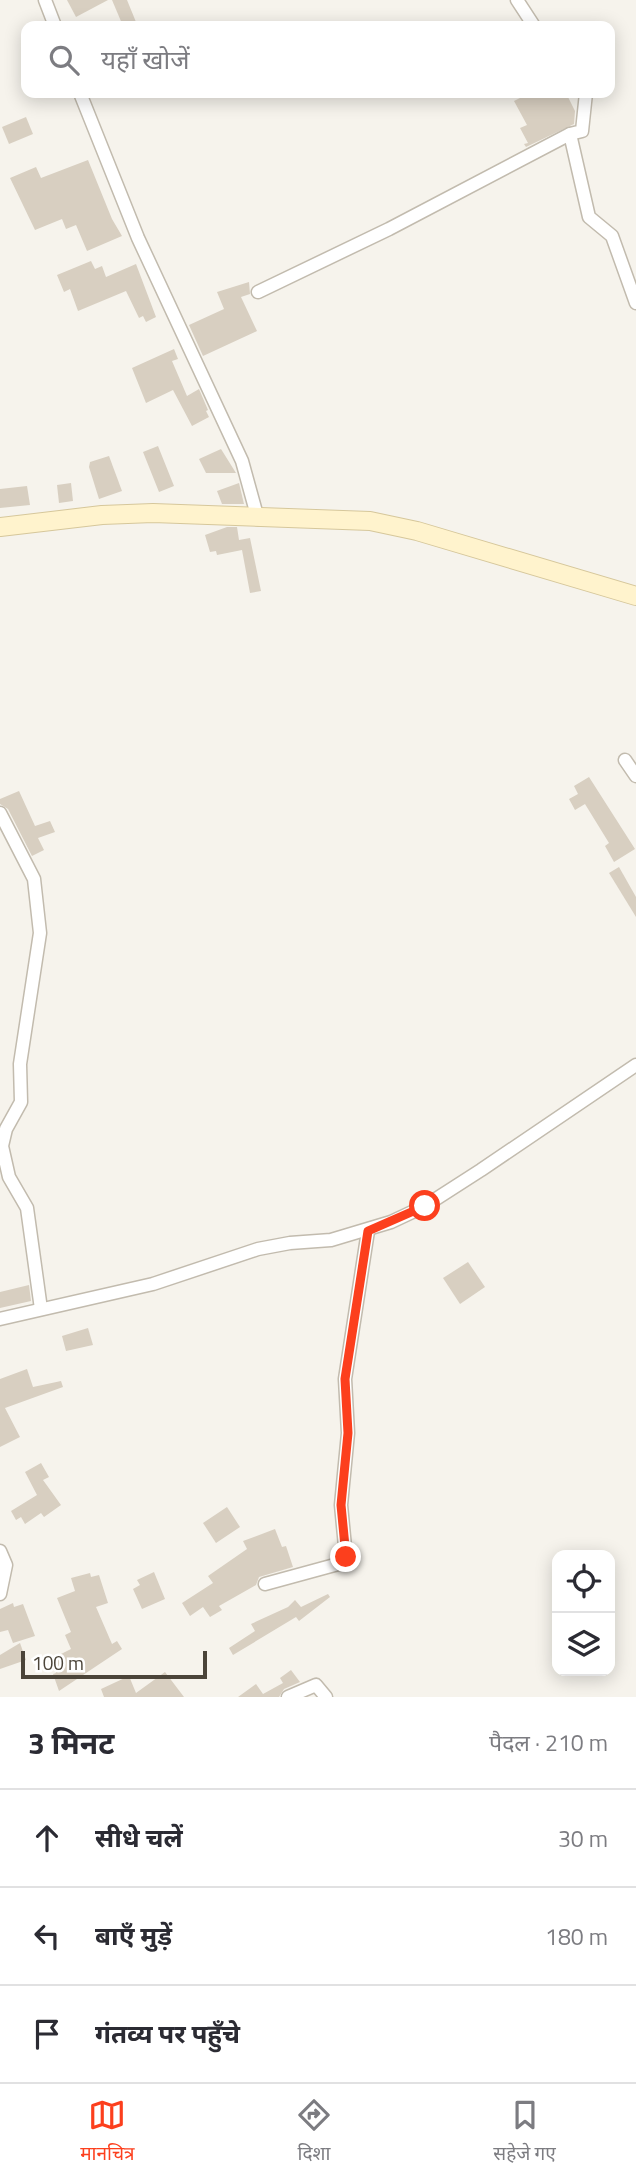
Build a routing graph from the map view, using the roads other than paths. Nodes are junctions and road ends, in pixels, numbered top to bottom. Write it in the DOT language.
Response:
graph roads {
  1 [pos="45,0"];
  2 [pos="516,0"];
  3 [pos="53,21"];
  4 [pos="531,21"];
  5 [pos="82,98"];
  6 [pos="585,98"];
  7 [pos="570,134"];
  8 [pos="258,292"];
  9 [pos="636,303"];
  10 [pos="258,519"];
  11 [pos="0,527"];
  12 [pos="636,596"];
  13 [pos="625,760"];
  14 [pos="636,776"];
  15 [pos="0,813"];
  16 [pos="636,1065"];
  17 [pos="368,1231"];
  18 [pos="41,1309"];
  19 [pos="0,1319"];
  20 [pos="0,1551"];
  21 [pos="265,1584"];
  22 [pos="0,1594"];
  23 [pos="288,1697"];
  24 [pos="326,1697"];
  1 -- 3 [label="street"];
  2 -- 4 [label="street"];
  5 -- 10 [label="street"];
  6 -- 7 [label="street"];
  7 -- 8 [label="street"];
  7 -- 9 [label="street"];
  10 -- 11 [label="street"];
  10 -- 12 [label="street"];
  13 -- 14 [label="street"];
  15 -- 18 [label="street"];
  16 -- 17 [label="street"];
  17 -- 18 [label="street"];
  17 -- 21 [label="street"];
  18 -- 19 [label="street"];
  20 -- 22 [label="street"];
  23 -- 24 [label="street"];
}
